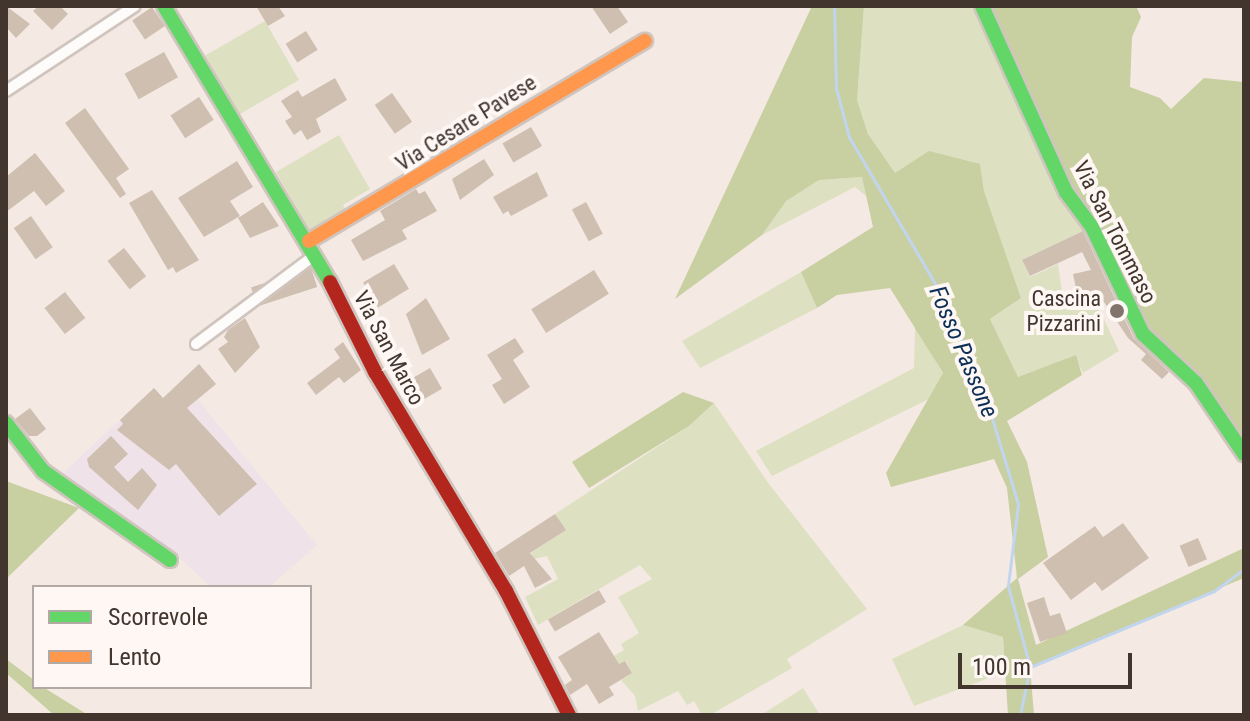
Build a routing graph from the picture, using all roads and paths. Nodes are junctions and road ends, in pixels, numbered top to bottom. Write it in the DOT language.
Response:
graph roads {
  1 [pos="135,6"];
  2 [pos="164,6"];
  3 [pos="982,6"];
  4 [pos="645,41"];
  5 [pos="6,91"];
  6 [pos="312,248"];
  7 [pos="196,344"];
  8 [pos="6,423"];
  9 [pos="1244,454"];
  10 [pos="170,560"];
  11 [pos="569,715"];
  1 -- 5 [label="street"];
  2 -- 6 [label="street, Via San Marco"];
  3 -- 9 [label="street, Via San Tommaso"];
  4 -- 6 [label="street, Via Cesare Pavese"];
  6 -- 7 [label="street"];
  6 -- 11 [label="street, Via San Marco"];
  8 -- 10 [label="street"];
}
